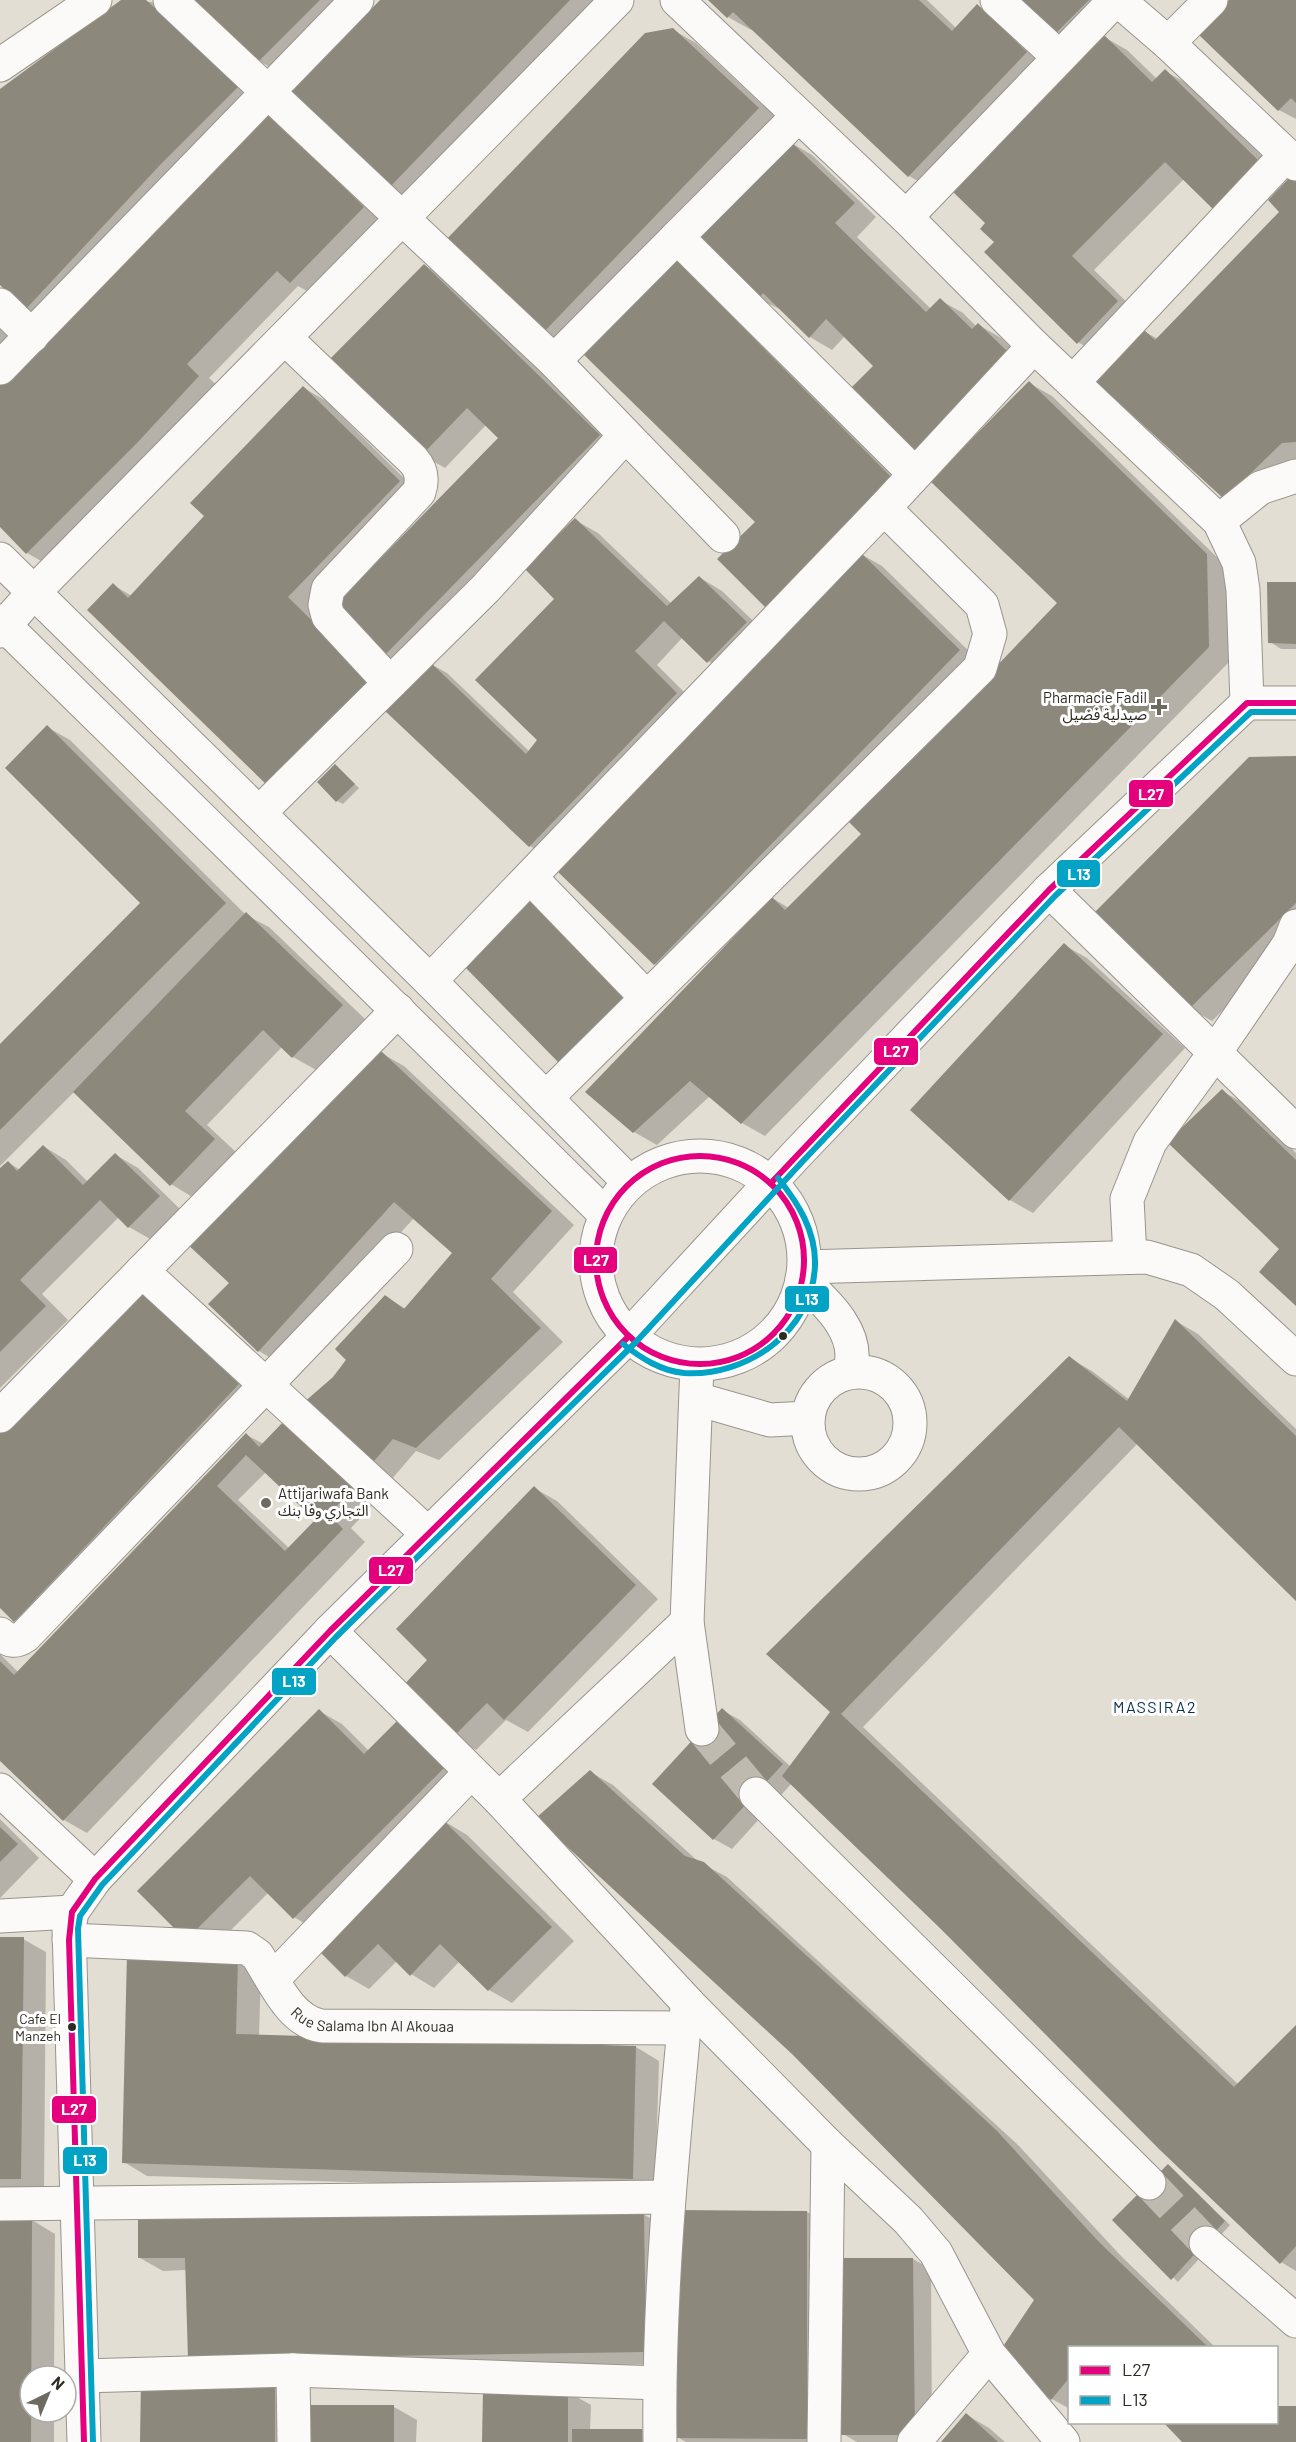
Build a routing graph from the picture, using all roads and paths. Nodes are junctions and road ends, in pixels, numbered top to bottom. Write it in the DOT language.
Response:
graph roads {
  1 [pos="95,0"];
  2 [pos="170,0"];
  3 [pos="357,0"];
  4 [pos="617,0"];
  5 [pos="677,0"];
  6 [pos="997,0"];
  7 [pos="1117,0"];
  8 [pos="1211,0"];
  9 [pos="1168,43"];
  10 [pos="1059,57"];
  11 [pos="0,65"];
  12 [pos="268,94"];
  13 [pos="798,116"];
  14 [pos="1291,160"];
  15 [pos="906,217"];
  16 [pos="400,218"];
  17 [pos="676,237"];
  18 [pos="0,305"];
  19 [pos="32,336"];
  20 [pos="285,338"];
  21 [pos="1034,346"];
  22 [pos="554,361"];
  23 [pos="0,368"];
  24 [pos="1074,381"];
  25 [pos="625,436"];
  26 [pos="914,473"];
  27 [pos="1296,476"];
  28 [pos="884,508"];
  29 [pos="1219,521"];
  30 [pos="723,536"];
  31 [pos="0,559"];
  32 [pos="33,593"];
  33 [pos="2,626"];
  34 [pos="390,683"];
  35 [pos="1247,703"];
  36 [pos="1296,703"];
  37 [pos="259,813"];
  38 [pos="531,878"];
  39 [pos="1049,890"];
  40 [pos="1296,926"];
  41 [pos="430,981"];
  42 [pos="646,997"];
  43 [pos="398,1010"];
  44 [pos="1214,1054"];
  45 [pos="546,1098"];
  46 [pos="1296,1132"];
  47 [pos="629,1182"];
  48 [pos="771,1183"];
  49 [pos="605,1214"];
  50 [pos="396,1249"];
  51 [pos="1130,1257"];
  52 [pos="142,1271"];
  53 [pos="804,1274"];
  54 [pos="627,1337"];
  55 [pos="1296,1359"];
  56 [pos="697,1365"];
  57 [pos="849,1372"];
  58 [pos="267,1383"];
  59 [pos="698,1399"];
  60 [pos="0,1416"];
  61 [pos="808,1418"];
  62 [pos="428,1534"];
  63 [pos="687,1622"];
  64 [pos="330,1631"];
  65 [pos="0,1634"];
  66 [pos="702,1729"];
  67 [pos="471,1772"];
  68 [pos="0,1790"];
  69 [pos="756,1794"];
  70 [pos="500,1799"];
  71 [pos="95,1879"];
  72 [pos="0,1916"];
  73 [pos="71,1926"];
  74 [pos="273,1979"];
  75 [pos="686,2016"];
  76 [pos="828,2145"];
  77 [pos="1149,2183"];
  78 [pos="668,2197"];
  79 [pos="0,2204"];
  80 [pos="78,2204"];
  81 [pos="1206,2242"];
  82 [pos="1296,2321"];
  83 [pos="988,2354"];
  84 [pos="292,2370"];
  85 [pos="82,2376"];
  86 [pos="659,2383"];
  87 [pos="84,2442"];
  88 [pos="294,2442"];
  89 [pos="660,2442"];
  90 [pos="824,2442"];
  91 [pos="914,2442"];
  92 [pos="1063,2442"];
  1 -- 11 [label="street"];
  2 -- 12 [label="street"];
  3 -- 12 [label="street"];
  4 -- 16 [label="street"];
  5 -- 13 [label="street"];
  6 -- 10 [label="street"];
  7 -- 9 [label="street"];
  7 -- 10 [label="street"];
  8 -- 9 [label="street"];
  9 -- 14 [label="street"];
  10 -- 15 [label="street"];
  12 -- 16 [label="street"];
  12 -- 19 [label="street"];
  13 -- 15 [label="street"];
  13 -- 17 [label="street"];
  14 -- 24 [label="street"];
  15 -- 21 [label="street"];
  16 -- 20 [label="street"];
  16 -- 22 [label="street"];
  17 -- 22 [label="street"];
  17 -- 26 [label="street"];
  18 -- 19 [label="street"];
  19 -- 23 [label="street"];
  20 -- 32 [label="street"];
  20 -- 34 [label="street"];
  21 -- 24 [label="street"];
  21 -- 26 [label="street"];
  22 -- 25 [label="street"];
  24 -- 29 [label="street"];
  25 -- 30 [label="street"];
  25 -- 34 [label="street"];
  26 -- 28 [label="street"];
  27 -- 29 [label="street"];
  28 -- 38 [label="street"];
  28 -- 42 [label="street"];
  29 -- 35 [label="street"];
  31 -- 32 [label="street"];
  32 -- 33 [label="street"];
  32 -- 37 [label="street"];
  33 -- 43 [label="street"];
  34 -- 37 [label="street"];
  35 -- 36 [label="street"];
  35 -- 39 [label="street"];
  37 -- 41 [label="street"];
  38 -- 41 [label="street"];
  38 -- 42 [label="street"];
  39 -- 44 [label="street"];
  39 -- 48 [label="street"];
  40 -- 44 [label="street"];
  41 -- 45 [label="street"];
  42 -- 45 [label="street"];
  43 -- 49 [label="street"];
  43 -- 52 [label="street"];
  44 -- 46 [label="street"];
  44 -- 51 [label="street"];
  45 -- 47 [label="street"];
  47 -- 48 [label="street"];
  47 -- 49 [label="street"];
  48 -- 53 [label="street"];
  48 -- 54 [label="street"];
  49 -- 54 [label="street"];
  50 -- 58 [label="street"];
  51 -- 53 [label="street"];
  51 -- 55 [label="street"];
  52 -- 58 [label="street"];
  52 -- 60 [label="street"];
  53 -- 56 [label="street"];
  53 -- 57 [label="street"];
  54 -- 56 [label="street"];
  54 -- 62 [label="street"];
  56 -- 59 [label="street"];
  57 -- 61 [label="street"];
  57 -- 61 [label="street"];
  58 -- 62 [label="street"];
  58 -- 65 [label="street"];
  59 -- 61 [label="street"];
  59 -- 63 [label="street"];
  62 -- 64 [label="street"];
  63 -- 66 [label="street"];
  63 -- 70 [label="street"];
  64 -- 67 [label="street"];
  64 -- 71 [label="street"];
  67 -- 70 [label="street"];
  67 -- 74 [label="street"];
  68 -- 71 [label="street"];
  69 -- 77 [label="street"];
  70 -- 75 [label="street"];
  71 -- 73 [label="street"];
  72 -- 73 [label="street, Rue Salama Ibn Al Akouaa"];
  73 -- 74 [label="street, Rue Salama Ibn Al Akouaa"];
  73 -- 80 [label="street"];
  74 -- 75 [label="street, Rue Salama Ibn Al Akouaa"];
  75 -- 76 [label="street"];
  75 -- 78 [label="street"];
  76 -- 83 [label="street"];
  76 -- 90 [label="street"];
  78 -- 80 [label="street"];
  78 -- 86 [label="street"];
  79 -- 80 [label="street"];
  80 -- 85 [label="street"];
  81 -- 82 [label="street"];
  83 -- 91 [label="street"];
  83 -- 92 [label="street"];
  84 -- 85 [label="street"];
  84 -- 86 [label="street"];
  84 -- 88 [label="street"];
  85 -- 87 [label="street"];
  86 -- 89 [label="street"];
}
